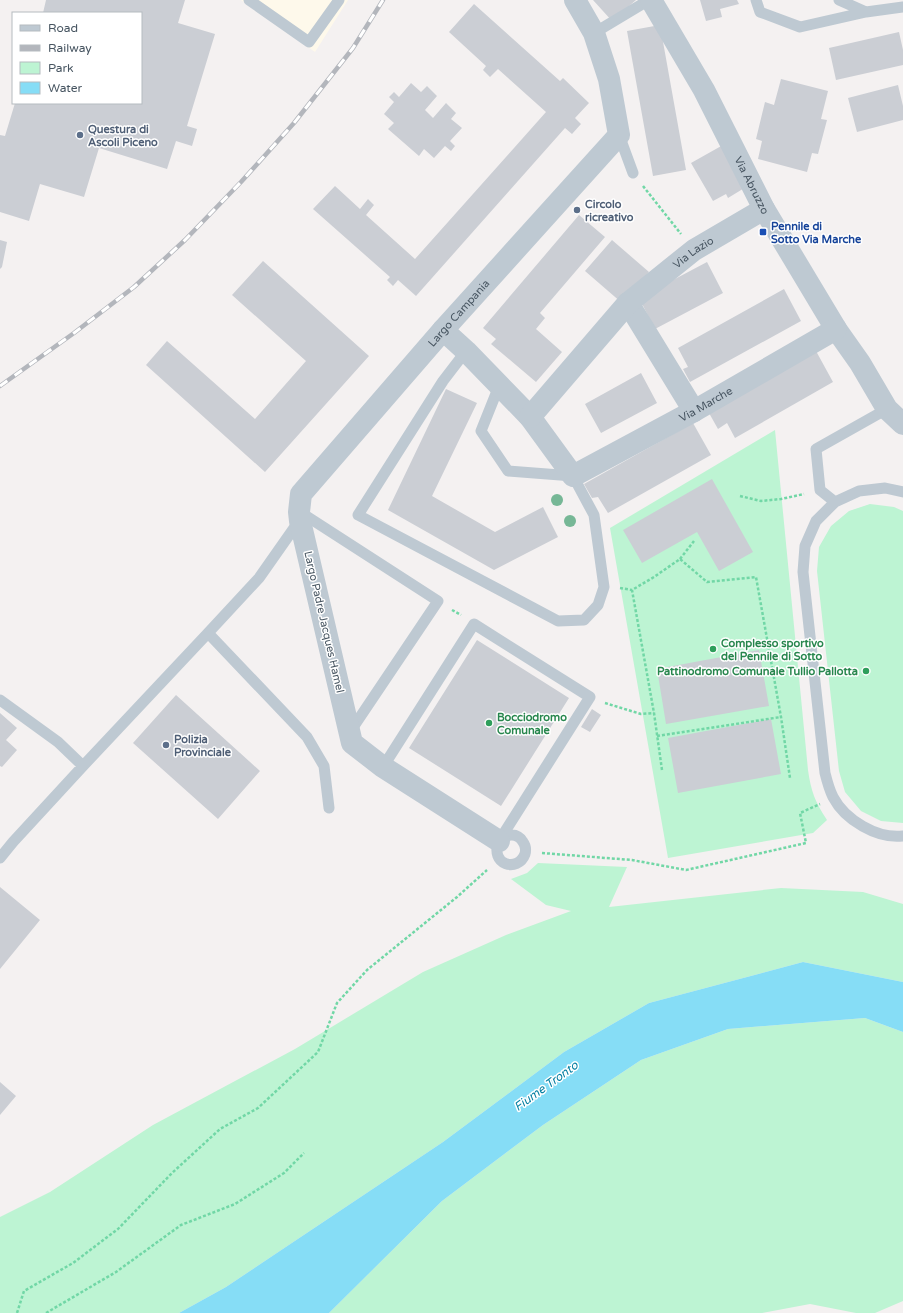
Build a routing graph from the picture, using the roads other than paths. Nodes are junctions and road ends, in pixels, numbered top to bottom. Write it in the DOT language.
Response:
graph roads {
  1 [pos="249,0"];
  2 [pos="339,0"];
  3 [pos="575,0"];
  4 [pos="650,0"];
  5 [pos="756,0"];
  6 [pos="839,0"];
  7 [pos="903,7"];
  8 [pos="866,12"];
  9 [pos="594,33"];
  10 [pos="619,135"];
  11 [pos="633,173"];
  12 [pos="764,209"];
  13 [pos="628,303"];
  14 [pos="836,329"];
  15 [pos="443,330"];
  16 [pos="466,351"];
  17 [pos="499,386"];
  18 [pos="694,410"];
  19 [pos="895,417"];
  20 [pos="530,418"];
  21 [pos="573,476"];
  22 [pos="903,492"];
  23 [pos="835,502"];
  24 [pos="300,509"];
  25 [pos="208,633"];
  26 [pos="0,700"];
  27 [pos="350,732"];
  28 [pos="83,766"];
  29 [pos="383,767"];
  30 [pos="329,808"];
  31 [pos="903,836"];
  32 [pos="499,850"];
  33 [pos="0,858"];
  1 -- 2 [label="lane"];
  3 -- 9 [label="street"];
  4 -- 9 [label="lane"];
  4 -- 12 [label="street, Via Abruzzo"];
  5 -- 8 [label="lane"];
  6 -- 8 [label="lane"];
  7 -- 8 [label="lane"];
  9 -- 10 [label="street"];
  10 -- 11 [label="lane"];
  10 -- 15 [label="street, Largo Campania"];
  12 -- 13 [label="street, Via Lazio"];
  12 -- 14 [label="street, Via Abruzzo"];
  13 -- 18 [label="street"];
  13 -- 20 [label="street, Via Lazio"];
  14 -- 18 [label="street, Via Marche"];
  14 -- 19 [label="street, Via Abruzzo"];
  15 -- 16 [label="street"];
  15 -- 24 [label="street, Largo Campania"];
  16 -- 17 [label="street"];
  16 -- 21 [label="lane"];
  17 -- 20 [label="street"];
  17 -- 21 [label="lane"];
  18 -- 21 [label="street, Via Marche"];
  19 -- 23 [label="lane"];
  20 -- 21 [label="street"];
  22 -- 23 [label="lane"];
  23 -- 31 [label="lane"];
  24 -- 25 [label="lane"];
  24 -- 27 [label="street, Largo Padre Jacques Hamel"];
  24 -- 27 [label="lane"];
  25 -- 28 [label="lane"];
  25 -- 30 [label="lane"];
  26 -- 28 [label="lane"];
  27 -- 29 [label="street, Largo Padre Jacques Hamel"];
  28 -- 33 [label="lane"];
  29 -- 32 [label="street, Largo Padre Jacques Hamel"];
  29 -- 32 [label="lane"];
  32 -- 32 [label="lane, Largo Padre Jacques Hamel"];
}
